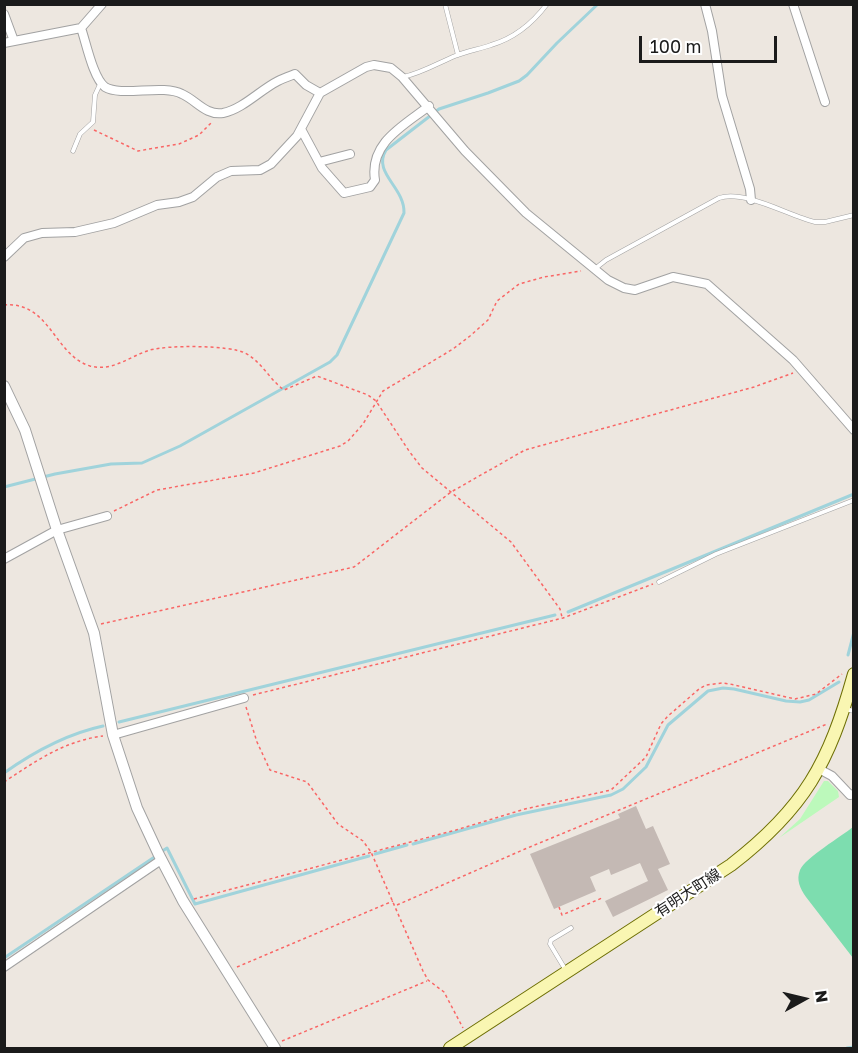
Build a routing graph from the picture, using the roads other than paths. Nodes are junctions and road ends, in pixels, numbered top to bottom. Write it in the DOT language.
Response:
graph roads {
  1 [pos="102,4"];
  2 [pos="445,4"];
  3 [pos="547,4"];
  4 [pos="705,4"];
  5 [pos="793,4"];
  6 [pos="4,14"];
  7 [pos="81,28"];
  8 [pos="14,41"];
  9 [pos="4,43"];
  10 [pos="458,55"];
  11 [pos="402,77"];
  12 [pos="101,82"];
  13 [pos="320,93"];
  14 [pos="825,102"];
  15 [pos="429,106"];
  16 [pos="301,129"];
  17 [pos="73,151"];
  18 [pos="350,154"];
  19 [pos="319,162"];
  20 [pos="751,200"];
  21 [pos="854,215"];
  22 [pos="4,257"];
  23 [pos="594,269"];
  24 [pos="4,386"];
  25 [pos="854,430"];
  26 [pos="854,500"];
  27 [pos="107,516"];
  28 [pos="57,530"];
  29 [pos="4,559"];
  30 [pos="659,582"];
  31 [pos="854,674"];
  32 [pos="244,698"];
  33 [pos="849,710"];
  34 [pos="113,735"];
  35 [pos="819,769"];
  36 [pos="854,794"];
  37 [pos="161,860"];
  38 [pos="571,928"];
  39 [pos="4,967"];
  40 [pos="567,973"];
  41 [pos="274,1047"];
  42 [pos="450,1048"];
  1 -- 7 [label="street"];
  2 -- 10 [label="lane"];
  3 -- 10 [label="lane"];
  4 -- 20 [label="street"];
  5 -- 14 [label="street"];
  6 -- 8 [label="street"];
  7 -- 8 [label="street"];
  7 -- 12 [label="street"];
  8 -- 9 [label="street"];
  10 -- 11 [label="lane"];
  11 -- 13 [label="street"];
  11 -- 15 [label="street"];
  12 -- 13 [label="street"];
  12 -- 17 [label="lane"];
  13 -- 16 [label="street"];
  15 -- 19 [label="street"];
  15 -- 23 [label="street"];
  16 -- 19 [label="street"];
  16 -- 22 [label="street"];
  18 -- 19 [label="street"];
  20 -- 21 [label="lane"];
  20 -- 23 [label="lane"];
  23 -- 25 [label="street"];
  24 -- 28 [label="street"];
  26 -- 30 [label="lane"];
  27 -- 28 [label="street"];
  28 -- 29 [label="street"];
  28 -- 34 [label="street"];
  31 -- 33 [label="main road, 有明大町線"];
  32 -- 34 [label="street"];
  33 -- 35 [label="main road, 有明大町線"];
  34 -- 37 [label="street"];
  35 -- 36 [label="street"];
  35 -- 40 [label="main road, 有明大町線"];
  37 -- 39 [label="street"];
  37 -- 41 [label="street"];
  38 -- 40 [label="lane"];
  40 -- 42 [label="main road, 有明大町線"];
}
